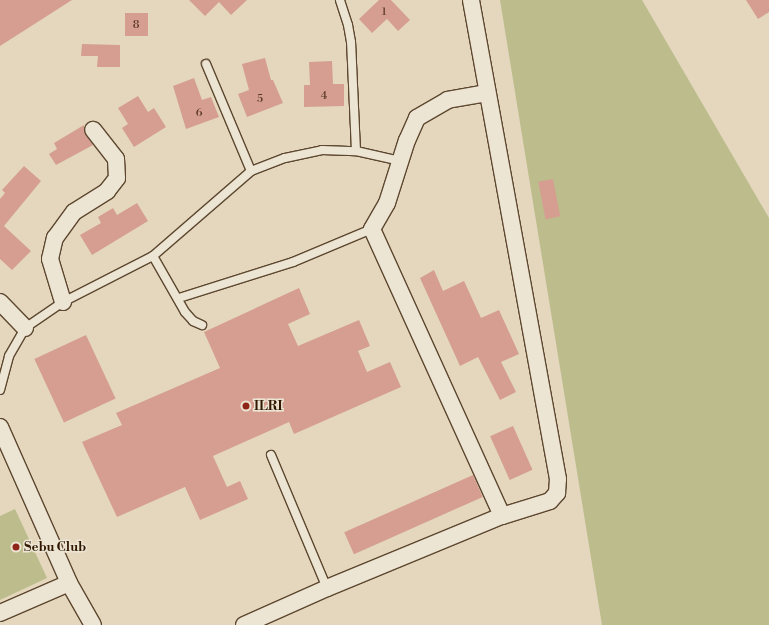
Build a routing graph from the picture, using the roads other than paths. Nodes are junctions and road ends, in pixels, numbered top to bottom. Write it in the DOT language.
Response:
graph roads {
  1 [pos="340,0"];
  2 [pos="470,0"];
  3 [pos="206,64"];
  4 [pos="487,93"];
  5 [pos="93,130"];
  6 [pos="356,151"];
  7 [pos="400,161"];
  8 [pos="251,171"];
  9 [pos="372,229"];
  10 [pos="153,256"];
  11 [pos="179,298"];
  12 [pos="0,302"];
  13 [pos="63,302"];
  14 [pos="202,325"];
  15 [pos="25,328"];
  16 [pos="0,390"];
  17 [pos="0,427"];
  18 [pos="272,455"];
  19 [pos="502,516"];
  20 [pos="69,582"];
  21 [pos="326,588"];
  22 [pos="0,613"];
  23 [pos="93,625"];
  24 [pos="244,625"];
  1 -- 6 [label="lane"];
  2 -- 4 [label="street"];
  3 -- 8 [label="lane"];
  4 -- 7 [label="street"];
  4 -- 19 [label="street"];
  5 -- 13 [label="street"];
  6 -- 7 [label="lane"];
  6 -- 8 [label="lane"];
  7 -- 9 [label="street"];
  8 -- 10 [label="lane"];
  9 -- 11 [label="lane"];
  9 -- 19 [label="street"];
  10 -- 11 [label="lane"];
  10 -- 13 [label="lane"];
  11 -- 14 [label="lane"];
  12 -- 15 [label="street"];
  13 -- 15 [label="lane"];
  15 -- 16 [label="lane"];
  17 -- 20 [label="street"];
  18 -- 21 [label="lane"];
  19 -- 21 [label="street"];
  20 -- 22 [label="street"];
  20 -- 23 [label="street"];
  21 -- 24 [label="street"];
}
